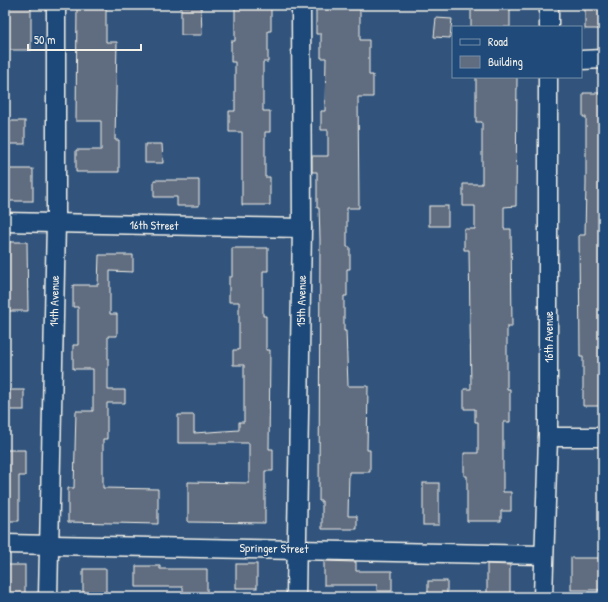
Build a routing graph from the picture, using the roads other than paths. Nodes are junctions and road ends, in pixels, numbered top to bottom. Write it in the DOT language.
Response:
graph roads {
  1 [pos="56,5"];
  2 [pos="301,5"];
  3 [pos="549,5"];
  4 [pos="549,26"];
  5 [pos="582,60"];
  6 [pos="603,60"];
  7 [pos="548,78"];
  8 [pos="5,222"];
  9 [pos="56,223"];
  10 [pos="302,228"];
  11 [pos="548,437"];
  12 [pos="603,437"];
  13 [pos="5,544"];
  14 [pos="50,544"];
  15 [pos="296,549"];
  16 [pos="543,555"];
  17 [pos="48,597"];
  18 [pos="296,597"];
  19 [pos="543,597"];
  1 -- 9 [label="street, 14th Avenue"];
  2 -- 10 [label="street, 15th Avenue"];
  3 -- 4 [label="street"];
  5 -- 6 [label="street"];
  7 -- 11 [label="street, 16th Avenue"];
  8 -- 9 [label="street, 16th Street"];
  9 -- 10 [label="street, 16th Street"];
  9 -- 14 [label="street, 14th Avenue"];
  10 -- 15 [label="street, 15th Avenue"];
  11 -- 12 [label="street"];
  11 -- 16 [label="street, 16th Avenue"];
  13 -- 14 [label="street, Springer Street"];
  14 -- 15 [label="street, Springer Street"];
  14 -- 17 [label="street, 14th Avenue"];
  15 -- 16 [label="street, Springer Street"];
  15 -- 18 [label="street, 15th Avenue"];
  16 -- 19 [label="street, 16th Avenue"];
}
